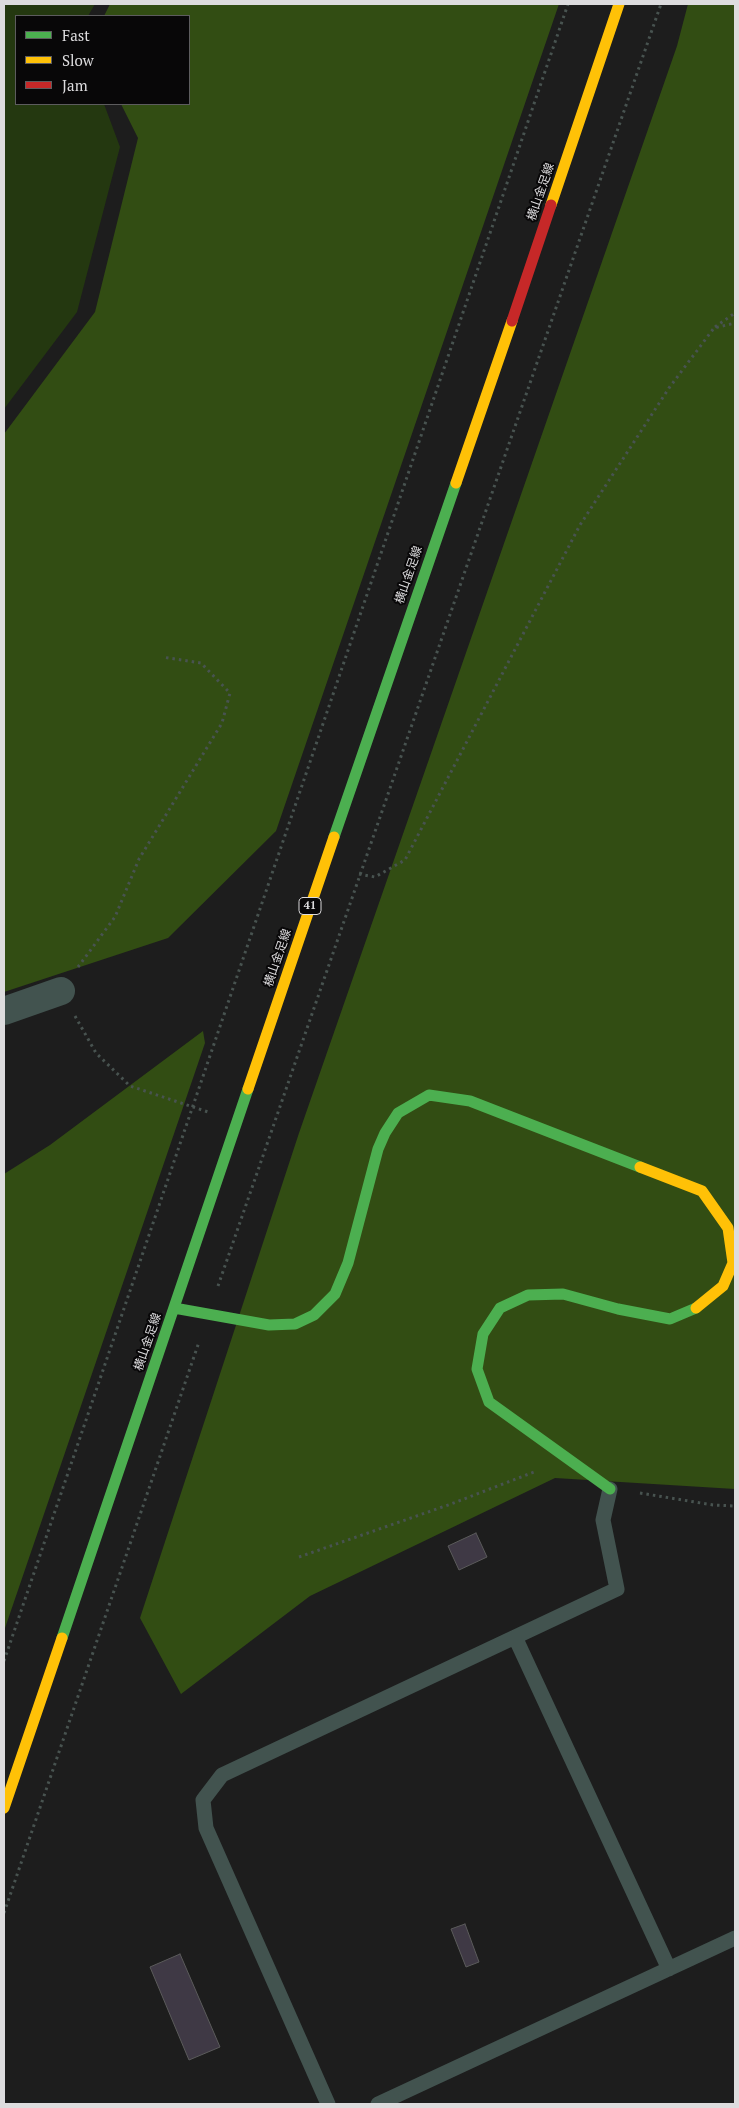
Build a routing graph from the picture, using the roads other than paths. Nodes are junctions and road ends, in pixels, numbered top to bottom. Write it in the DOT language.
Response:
graph roads {
  1 [pos="619,4"];
  2 [pos="61,991"];
  3 [pos="4,1011"];
  4 [pos="174,1308"];
  5 [pos="610,1488"];
  6 [pos="515,1637"];
  7 [pos="4,1808"];
  8 [pos="735,1938"];
  9 [pos="669,1969"];
  10 [pos="328,2104"];
  11 [pos="378,2104"];
  1 -- 4 [label="main road, 横山金足線 / 41"];
  2 -- 3 [label="street"];
  4 -- 5 [label="main road"];
  4 -- 7 [label="main road, 横山金足線 / 41"];
  5 -- 6 [label="lane"];
  6 -- 9 [label="lane"];
  6 -- 10 [label="lane"];
  8 -- 9 [label="lane"];
  9 -- 11 [label="lane"];
}
